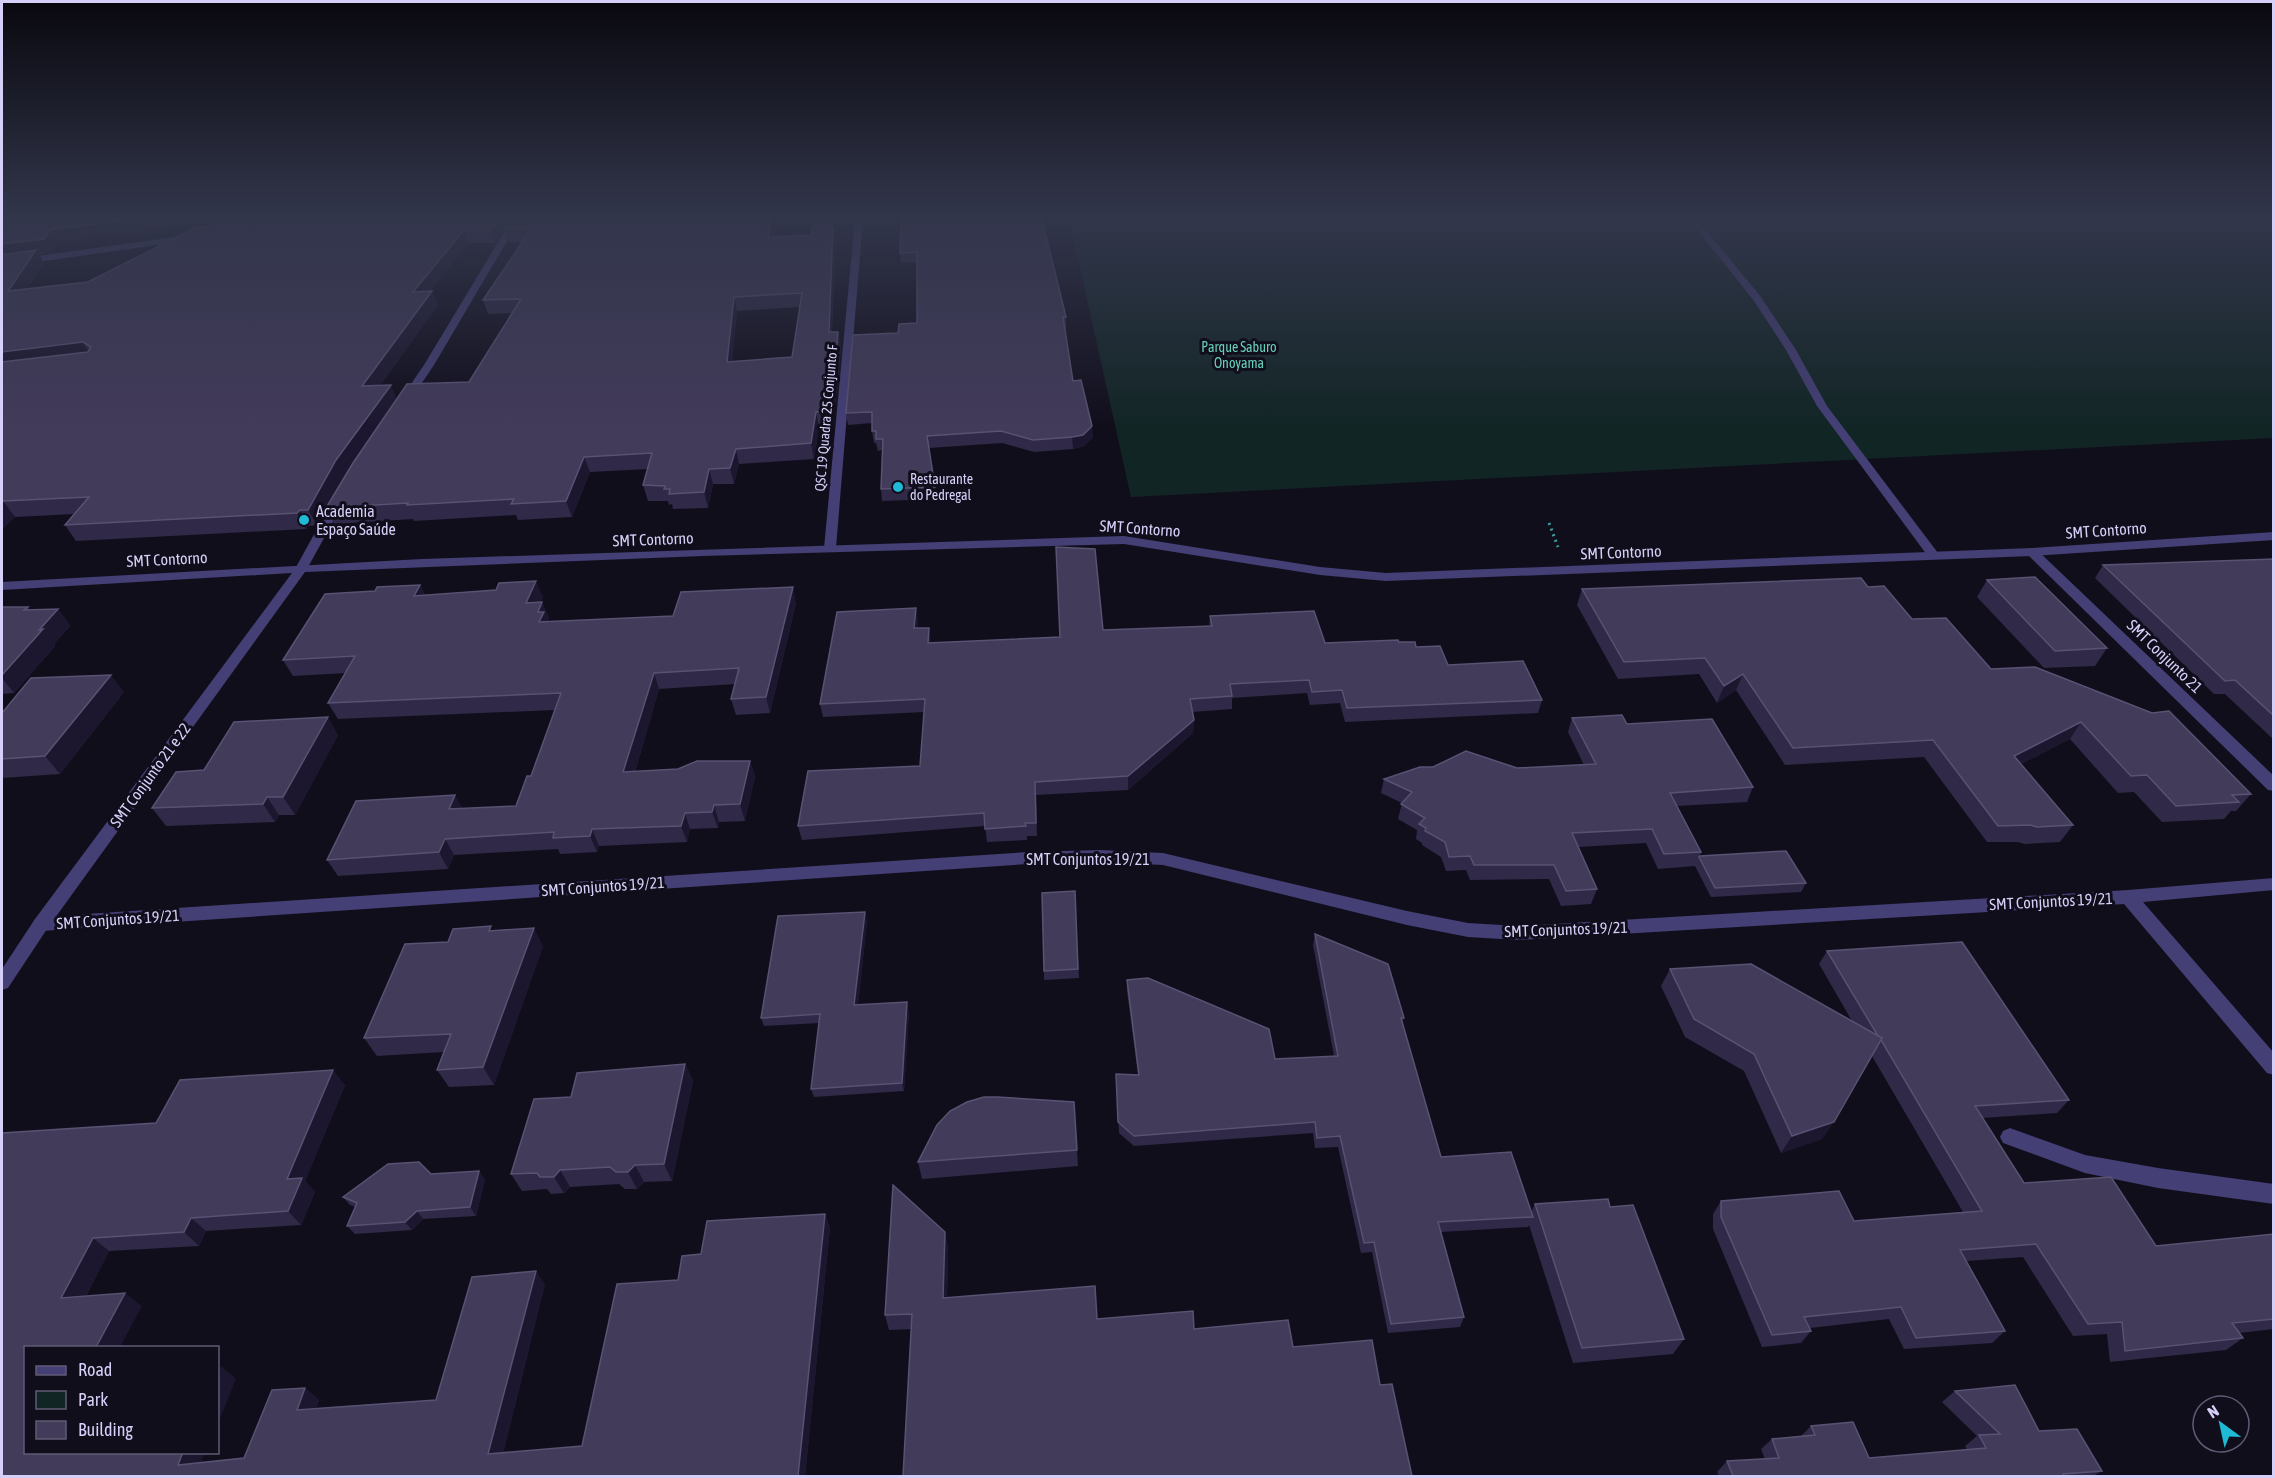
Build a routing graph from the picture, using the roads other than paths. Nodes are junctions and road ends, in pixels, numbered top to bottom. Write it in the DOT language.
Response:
graph roads {
  1 [pos="475,288"];
  2 [pos="853,288"];
  3 [pos="1750,288"];
  4 [pos="397,411"];
  5 [pos="346,487"];
  6 [pos="2274,536"];
  7 [pos="830,548"];
  8 [pos="2032,552"];
  9 [pos="1934,556"];
  10 [pos="301,569"];
  11 [pos="2,586"];
  12 [pos="2274,786"];
  13 [pos="2274,884"];
  14 [pos="2128,897"];
  15 [pos="41,924"];
  16 [pos="2,983"];
  17 [pos="2274,1067"];
  18 [pos="2010,1137"];
  19 [pos="2274,1194"];
  1 -- 4 [label="street"];
  2 -- 7 [label="street, QSC 19 Quadra 25 Conjunto F"];
  3 -- 9 [label="street"];
  5 -- 10 [label="street, SMT Conjunto 21 e 22"];
  6 -- 8 [label="street, SMT Contorno"];
  7 -- 9 [label="street, SMT Contorno"];
  7 -- 10 [label="street, SMT Contorno"];
  8 -- 9 [label="street, SMT Contorno"];
  8 -- 12 [label="street, SMT Conjunto 21"];
  10 -- 11 [label="street, SMT Contorno"];
  10 -- 15 [label="street, SMT Conjunto 21 e 22"];
  13 -- 14 [label="street, SMT Conjuntos 19/21"];
  14 -- 15 [label="street, SMT Conjuntos 19/21"];
  14 -- 17 [label="street"];
  15 -- 16 [label="street, SMT Conjunto 21 e 22"];
  18 -- 19 [label="street"];
}
